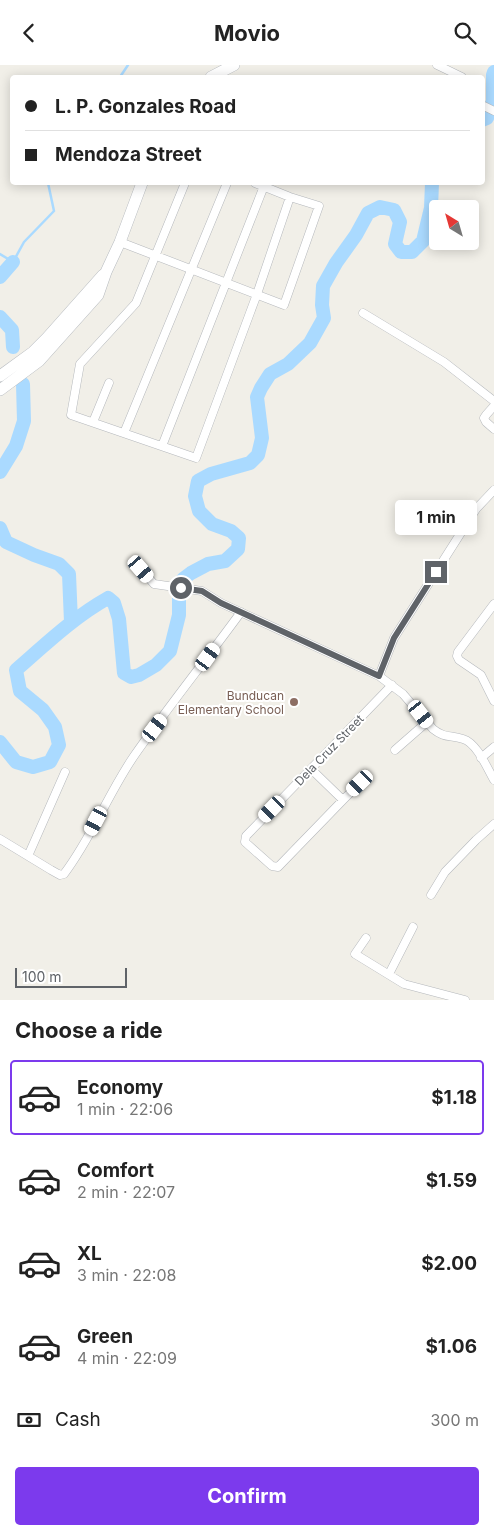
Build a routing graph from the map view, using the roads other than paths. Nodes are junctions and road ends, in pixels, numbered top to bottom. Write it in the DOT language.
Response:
graph roads {
  1 [pos="437,65"];
  2 [pos="229,70"];
  3 [pos="214,75"];
  4 [pos="458,75"];
  5 [pos="141,185"];
  6 [pos="184,185"];
  7 [pos="226,185"];
  8 [pos="261,185"];
  9 [pos="264,186"];
  10 [pos="290,197"];
  11 [pos="120,242"];
  12 [pos="156,255"];
  13 [pos="192,269"];
  14 [pos="226,283"];
  15 [pos="257,294"];
  16 [pos="363,313"];
  17 [pos="1,383"];
  18 [pos="109,383"];
  19 [pos="494,401"];
  20 [pos="494,406"];
  21 [pos="93,422"];
  22 [pos="494,429"];
  23 [pos="124,433"];
  24 [pos="162,446"];
  25 [pos="494,489"];
  26 [pos="141,569"];
  27 [pos="494,604"];
  28 [pos="241,613"];
  29 [pos="379,676"];
  30 [pos="392,685"];
  31 [pos="492,692"];
  32 [pos="494,701"];
  33 [pos="427,722"];
  34 [pos="494,747"];
  35 [pos="395,750"];
  36 [pos="480,757"];
  37 [pos="311,769"];
  38 [pos="66,772"];
  39 [pos="493,776"];
  40 [pos="360,783"];
  41 [pos="343,800"];
  42 [pos="494,824"];
  43 [pos="0,839"];
  44 [pos="28,856"];
  45 [pos="431,895"];
  46 [pos="413,927"];
  47 [pos="366,938"];
  48 [pos="389,974"];
  49 [pos="443,997"];
  50 [pos="465,1000"];
  1 -- 4 [label="street"];
  2 -- 3 [label="main road"];
  5 -- 11 [label="main road"];
  6 -- 12 [label="street"];
  7 -- 13 [label="street"];
  8 -- 9 [label="street"];
  9 -- 10 [label="street"];
  9 -- 14 [label="street"];
  10 -- 15 [label="street"];
  10 -- 15 [label="street"];
  11 -- 12 [label="street"];
  11 -- 17 [label="main road"];
  12 -- 13 [label="street"];
  12 -- 21 [label="street"];
  13 -- 14 [label="street"];
  13 -- 23 [label="street"];
  14 -- 15 [label="street"];
  14 -- 24 [label="street"];
  15 -- 24 [label="street"];
  16 -- 19 [label="street"];
  18 -- 21 [label="street"];
  20 -- 22 [label="street"];
  21 -- 23 [label="street"];
  23 -- 24 [label="street"];
  25 -- 29 [label="street"];
  26 -- 28 [label="street"];
  27 -- 31 [label="street"];
  28 -- 29 [label="street"];
  28 -- 44 [label="street"];
  29 -- 30 [label="street"];
  30 -- 33 [label="street"];
  30 -- 37 [label="street, Dela Cruz Street"];
  31 -- 32 [label="street"];
  33 -- 35 [label="street"];
  33 -- 36 [label="street"];
  34 -- 36 [label="street"];
  36 -- 39 [label="street"];
  37 -- 41 [label="street"];
  37 -- 41 [label="street, Dela Cruz Street"];
  38 -- 44 [label="street"];
  40 -- 41 [label="street"];
  42 -- 45 [label="street"];
  43 -- 44 [label="street"];
  46 -- 48 [label="street"];
  47 -- 48 [label="street"];
  48 -- 49 [label="street"];
  49 -- 50 [label="street"];
}
